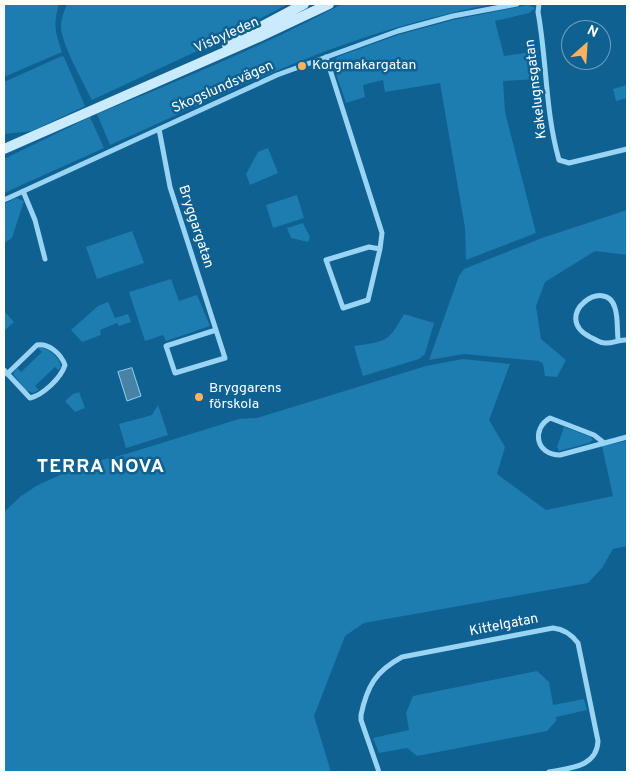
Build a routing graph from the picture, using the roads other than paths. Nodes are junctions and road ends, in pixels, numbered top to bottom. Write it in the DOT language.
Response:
graph roads {
  1 [pos="304,4"];
  2 [pos="329,4"];
  3 [pos="517,4"];
  4 [pos="539,4"];
  5 [pos="326,57"];
  6 [pos="162,79"];
  7 [pos="159,129"];
  8 [pos="4,149"];
  9 [pos="627,149"];
  10 [pos="24,191"];
  11 [pos="4,200"];
  12 [pos="380,249"];
  13 [pos="45,258"];
  14 [pos="216,330"];
  15 [pos="618,339"];
  16 [pos="627,340"];
  17 [pos="5,372"];
  18 [pos="627,437"];
  19 [pos="603,442"];
  20 [pos="379,772"];
  21 [pos="549,772"];
  1 -- 6 [label="main road, Visbyleden"];
  2 -- 6 [label="main road, Visbyleden"];
  3 -- 5 [label="street, Skogslundsvägen"];
  4 -- 9 [label="street, Kakelugnsgatan"];
  5 -- 7 [label="street, Skogslundsvägen"];
  5 -- 12 [label="street"];
  6 -- 8 [label="main road, Visbyleden"];
  7 -- 10 [label="street, Skogslundsvägen"];
  7 -- 14 [label="street, Bryggargatan"];
  10 -- 11 [label="street, Skogslundsvägen"];
  10 -- 13 [label="street"];
  12 -- 12 [label="street"];
  14 -- 14 [label="street, Bryggargatan"];
  15 -- 15 [label="street"];
  15 -- 16 [label="street"];
  17 -- 17 [label="street"];
  18 -- 19 [label="street"];
  19 -- 19 [label="street"];
  20 -- 21 [label="street, Kittelgatan"];
}
